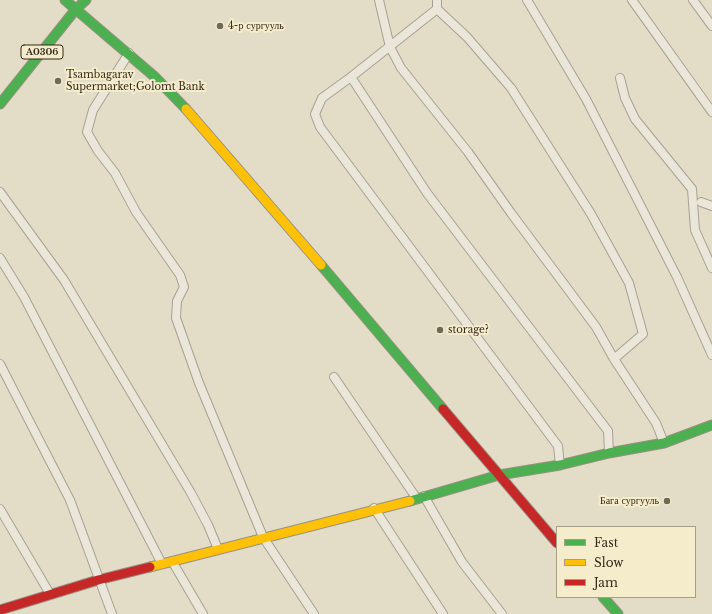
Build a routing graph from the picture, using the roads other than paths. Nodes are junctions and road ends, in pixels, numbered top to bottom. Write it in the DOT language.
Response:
graph roads {
  1 [pos="66,0"];
  2 [pos="86,0"];
  3 [pos="378,0"];
  4 [pos="437,0"];
  5 [pos="527,0"];
  6 [pos="632,0"];
  7 [pos="693,0"];
  8 [pos="76,9"];
  9 [pos="437,10"];
  10 [pos="712,26"];
  11 [pos="390,47"];
  12 [pos="129,53"];
  13 [pos="351,77"];
  14 [pos="620,78"];
  15 [pos="0,104"];
  16 [pos="712,112"];
  17 [pos="0,192"];
  18 [pos="701,202"];
  19 [pos="712,206"];
  20 [pos="0,258"];
  21 [pos="712,268"];
  22 [pos="712,355"];
  23 [pos="614,360"];
  24 [pos="0,364"];
  25 [pos="334,377"];
  26 [pos="712,425"];
  27 [pos="664,443"];
  28 [pos="610,452"];
  29 [pos="560,465"];
  30 [pos="500,475"];
  31 [pos="420,497"];
  32 [pos="374,508"];
  33 [pos="0,509"];
  34 [pos="263,537"];
  35 [pos="556,542"];
  36 [pos="218,549"];
  37 [pos="172,561"];
  38 [pos="162,564"];
  39 [pos="98,580"];
  40 [pos="50,594"];
  41 [pos="604,598"];
  42 [pos="0,610"];
  43 [pos="112,614"];
  44 [pos="203,614"];
  45 [pos="314,614"];
  46 [pos="443,614"];
  47 [pos="502,614"];
  48 [pos="618,614"];
  1 -- 8 [label="main road"];
  2 -- 8 [label="main road, A0306"];
  3 -- 11 [label="street"];
  4 -- 9 [label="street"];
  5 -- 22 [label="street"];
  6 -- 16 [label="street"];
  7 -- 10 [label="street"];
  8 -- 12 [label="main road"];
  8 -- 15 [label="main road, A0306"];
  9 -- 11 [label="street"];
  9 -- 23 [label="street"];
  11 -- 13 [label="street"];
  11 -- 23 [label="street"];
  12 -- 30 [label="main road"];
  12 -- 34 [label="street"];
  13 -- 28 [label="street"];
  13 -- 29 [label="street"];
  14 -- 21 [label="street"];
  17 -- 36 [label="street"];
  18 -- 19 [label="street"];
  20 -- 38 [label="street"];
  23 -- 27 [label="street"];
  24 -- 39 [label="street"];
  25 -- 31 [label="street"];
  26 -- 27 [label="main road"];
  27 -- 28 [label="main road"];
  28 -- 29 [label="main road"];
  29 -- 30 [label="main road"];
  30 -- 31 [label="main road"];
  30 -- 35 [label="main road"];
  31 -- 32 [label="main road"];
  31 -- 47 [label="street"];
  32 -- 34 [label="main road"];
  32 -- 46 [label="street"];
  33 -- 40 [label="street"];
  34 -- 36 [label="main road"];
  34 -- 45 [label="street"];
  36 -- 37 [label="main road"];
  37 -- 38 [label="main road"];
  37 -- 44 [label="street"];
  38 -- 39 [label="main road"];
  39 -- 40 [label="main road"];
  39 -- 43 [label="street"];
  40 -- 42 [label="main road"];
  41 -- 48 [label="main road"];
}
